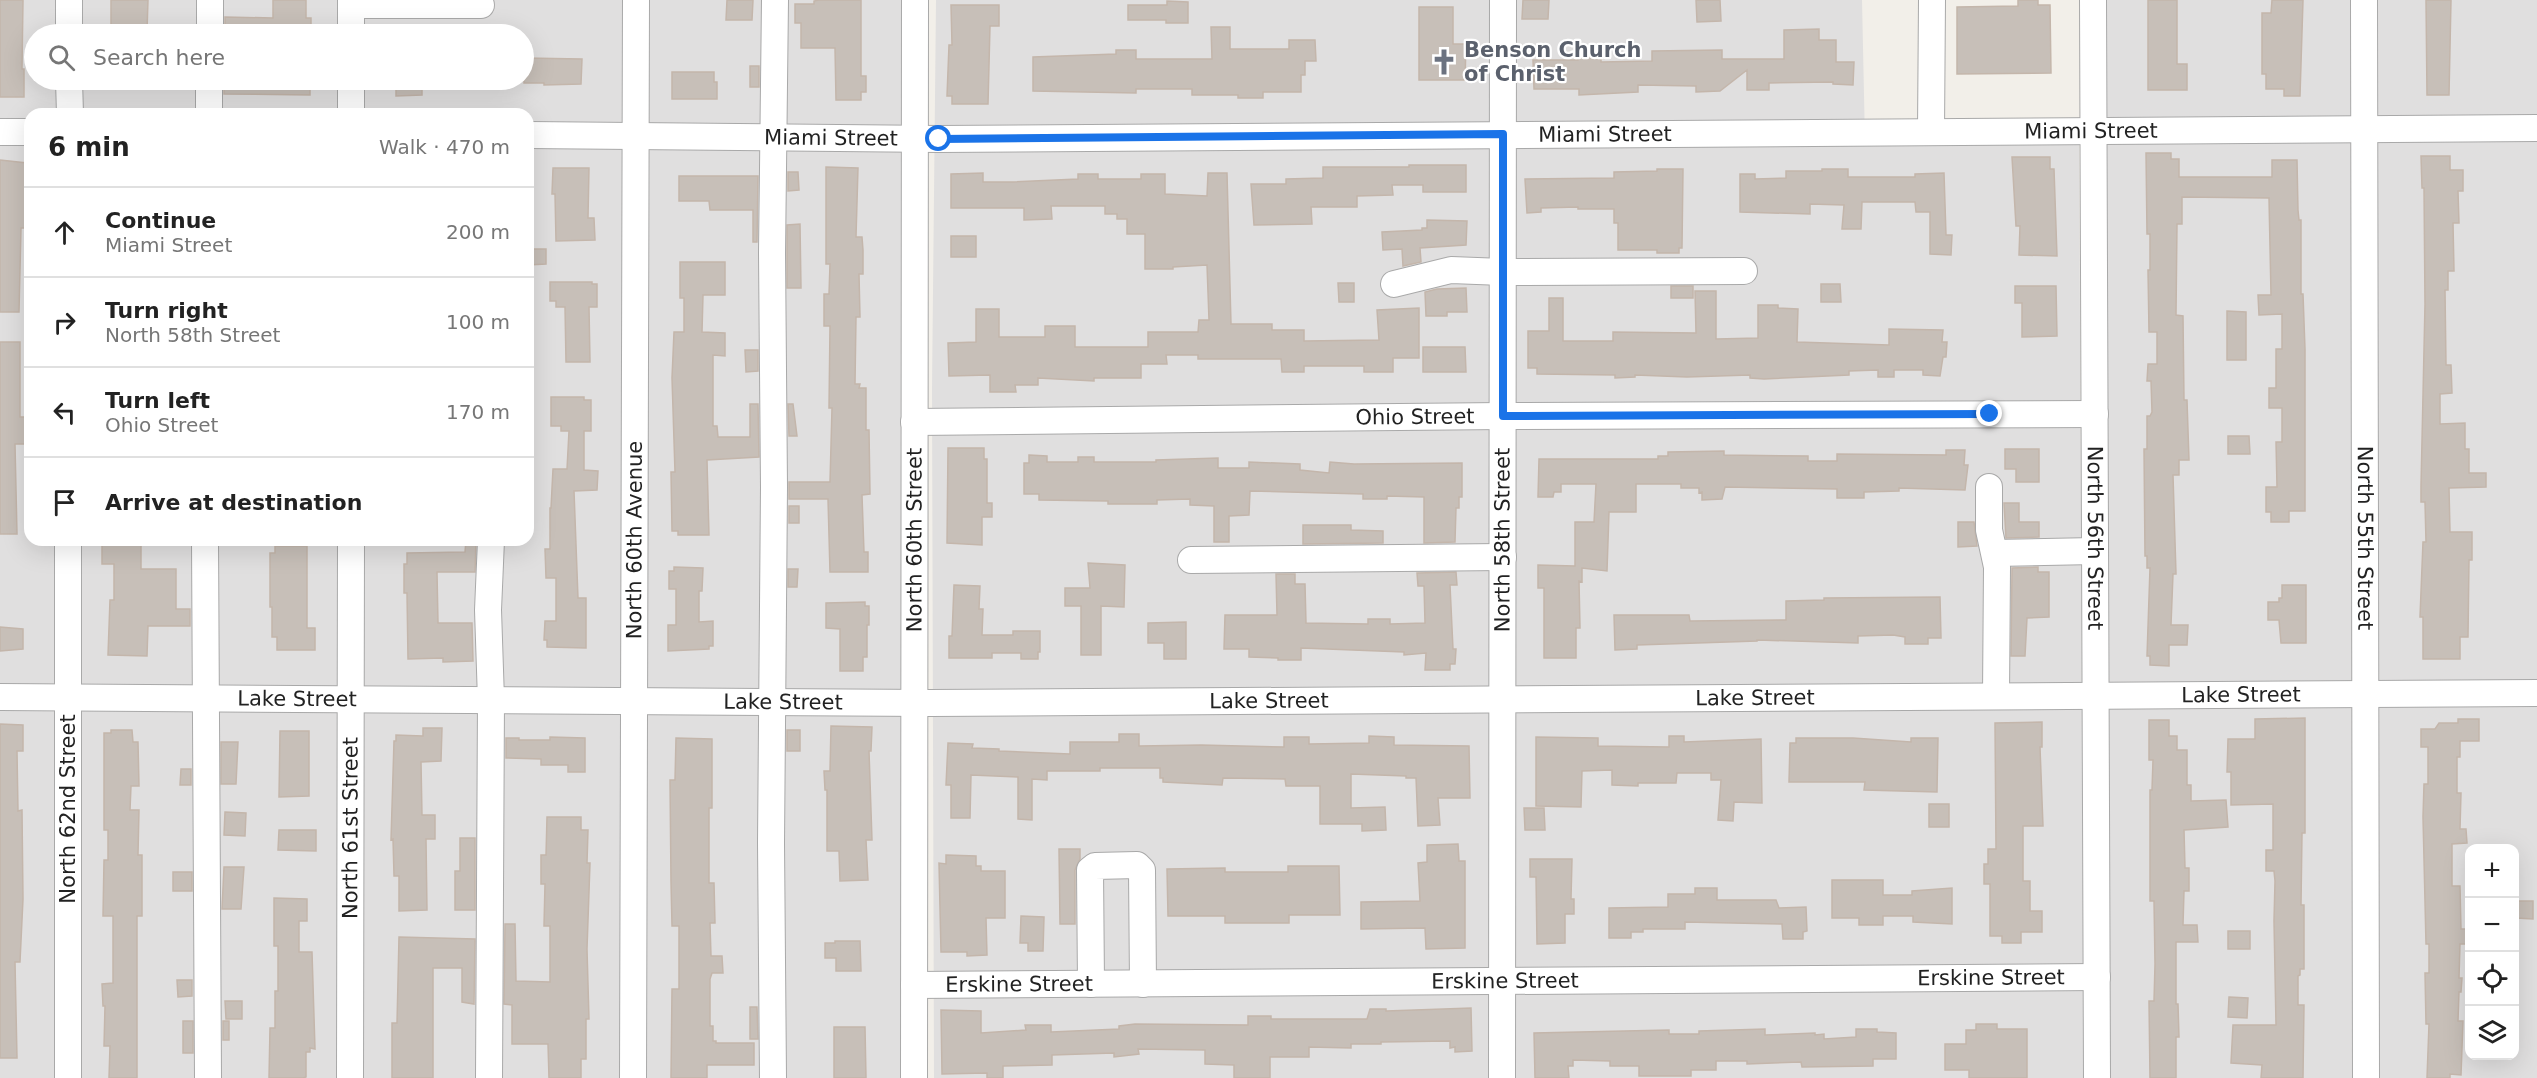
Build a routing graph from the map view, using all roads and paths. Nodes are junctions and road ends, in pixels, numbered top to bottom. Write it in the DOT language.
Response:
graph roads {
  1 [pos="69,0"];
  2 [pos="210,0"];
  3 [pos="636,0"];
  4 [pos="775,0"];
  5 [pos="915,0"];
  6 [pos="1503,0"];
  7 [pos="1932,0"];
  8 [pos="2093,0"];
  9 [pos="2364,0"];
  10 [pos="351,3"];
  11 [pos="481,5"];
  12 [pos="69,24"];
  13 [pos="210,24"];
  14 [pos="351,24"];
  15 [pos="69,90"];
  16 [pos="209,90"];
  17 [pos="351,90"];
  18 [pos="70,108"];
  19 [pos="209,108"];
  20 [pos="351,108"];
  21 [pos="2537,128"];
  22 [pos="2365,130"];
  23 [pos="1930,131"];
  24 [pos="2094,131"];
  25 [pos="0,132"];
  26 [pos="24,132"];
  27 [pos="1503,134"];
  28 [pos="534,135"];
  29 [pos="634,135"];
  30 [pos="774,137"];
  31 [pos="915,138"];
  32 [pos="1744,271"];
  33 [pos="1503,272"];
  34 [pos="1394,284"];
  35 [pos="2095,414"];
  36 [pos="1503,416"];
  37 [pos="914,422"];
  38 [pos="1989,487"];
  39 [pos="68,546"];
  40 [pos="205,546"];
  41 [pos="351,546"];
  42 [pos="491,546"];
  43 [pos="2095,551"];
  44 [pos="1995,553"];
  45 [pos="1503,557"];
  46 [pos="1191,560"];
  47 [pos="2537,693"];
  48 [pos="2366,694"];
  49 [pos="2096,695"];
  50 [pos="1996,696"];
  51 [pos="0,697"];
  52 [pos="68,698"];
  53 [pos="207,699"];
  54 [pos="1503,699"];
  55 [pos="350,700"];
  56 [pos="491,700"];
  57 [pos="633,701"];
  58 [pos="774,702"];
  59 [pos="913,703"];
  60 [pos="2097,977"];
  61 [pos="1502,981"];
  62 [pos="1091,984"];
  63 [pos="1143,984"];
  64 [pos="914,985"];
  65 [pos="68,1078"];
  66 [pos="208,1078"];
  67 [pos="350,1078"];
  68 [pos="489,1078"];
  69 [pos="633,1078"];
  70 [pos="772,1078"];
  71 [pos="914,1078"];
  72 [pos="1502,1078"];
  73 [pos="2097,1078"];
  74 [pos="2366,1078"];
  1 -- 12 [label="street"];
  2 -- 13 [label="street"];
  3 -- 29 [label="street, North 60th Avenue"];
  4 -- 30 [label="street"];
  5 -- 31 [label="street, North 60th Street"];
  6 -- 27 [label="street, North 58th Street"];
  7 -- 23 [label="street"];
  8 -- 24 [label="street, North 56th Street"];
  9 -- 22 [label="street, North 55th Street"];
  10 -- 11 [label="street"];
  10 -- 14 [label="street"];
  15 -- 18 [label="street"];
  16 -- 19 [label="street"];
  17 -- 20 [label="street"];
  21 -- 22 [label="street, Miami Street"];
  22 -- 24 [label="street, Miami Street"];
  22 -- 48 [label="street, North 55th Street"];
  23 -- 24 [label="street, Miami Street"];
  23 -- 27 [label="street, Miami Street"];
  24 -- 35 [label="street, North 56th Street"];
  25 -- 26 [label="street"];
  27 -- 31 [label="street, Miami Street"];
  27 -- 33 [label="street, North 58th Street"];
  28 -- 29 [label="street, Miami Street"];
  29 -- 30 [label="street, Miami Street"];
  29 -- 57 [label="street, North 60th Avenue"];
  30 -- 31 [label="street, Miami Street"];
  30 -- 58 [label="street"];
  31 -- 37 [label="street, North 60th Street"];
  32 -- 33 [label="street"];
  33 -- 34 [label="street"];
  33 -- 36 [label="street, North 58th Street"];
  35 -- 36 [label="street, Ohio Street"];
  35 -- 43 [label="street, North 56th Street"];
  36 -- 37 [label="street, Ohio Street"];
  36 -- 45 [label="street, North 58th Street"];
  37 -- 59 [label="street, North 60th Street"];
  38 -- 44 [label="street"];
  39 -- 52 [label="street, North 62nd Street"];
  40 -- 53 [label="street"];
  41 -- 55 [label="street, North 61st Street"];
  42 -- 56 [label="street"];
  43 -- 44 [label="street"];
  43 -- 49 [label="street, North 56th Street"];
  44 -- 50 [label="street"];
  45 -- 46 [label="street"];
  45 -- 54 [label="street, North 58th Street"];
  47 -- 48 [label="street, Lake Street"];
  48 -- 49 [label="street, Lake Street"];
  48 -- 74 [label="street, North 55th Street"];
  49 -- 50 [label="street, Lake Street"];
  49 -- 60 [label="street, North 56th Street"];
  50 -- 54 [label="street, Lake Street"];
  51 -- 52 [label="street, Lake Street"];
  52 -- 53 [label="street, Lake Street"];
  52 -- 65 [label="street, North 62nd Street"];
  53 -- 55 [label="street, Lake Street"];
  53 -- 66 [label="street"];
  54 -- 59 [label="street, Lake Street"];
  54 -- 61 [label="street, North 58th Street"];
  55 -- 56 [label="street, Lake Street"];
  55 -- 67 [label="street, North 61st Street"];
  56 -- 57 [label="street, Lake Street"];
  56 -- 68 [label="street"];
  57 -- 58 [label="street, Lake Street"];
  57 -- 69 [label="street, North 60th Avenue"];
  58 -- 59 [label="street, Lake Street"];
  58 -- 70 [label="street"];
  59 -- 64 [label="street, North 60th Street"];
  60 -- 61 [label="street, Erskine Street"];
  60 -- 73 [label="street, North 56th Street"];
  61 -- 63 [label="street, Erskine Street"];
  61 -- 72 [label="street, North 58th Street"];
  62 -- 63 [label="street, Erskine Street"];
  62 -- 63 [label="street"];
  62 -- 64 [label="street, Erskine Street"];
  64 -- 71 [label="street, North 60th Street"];
}
